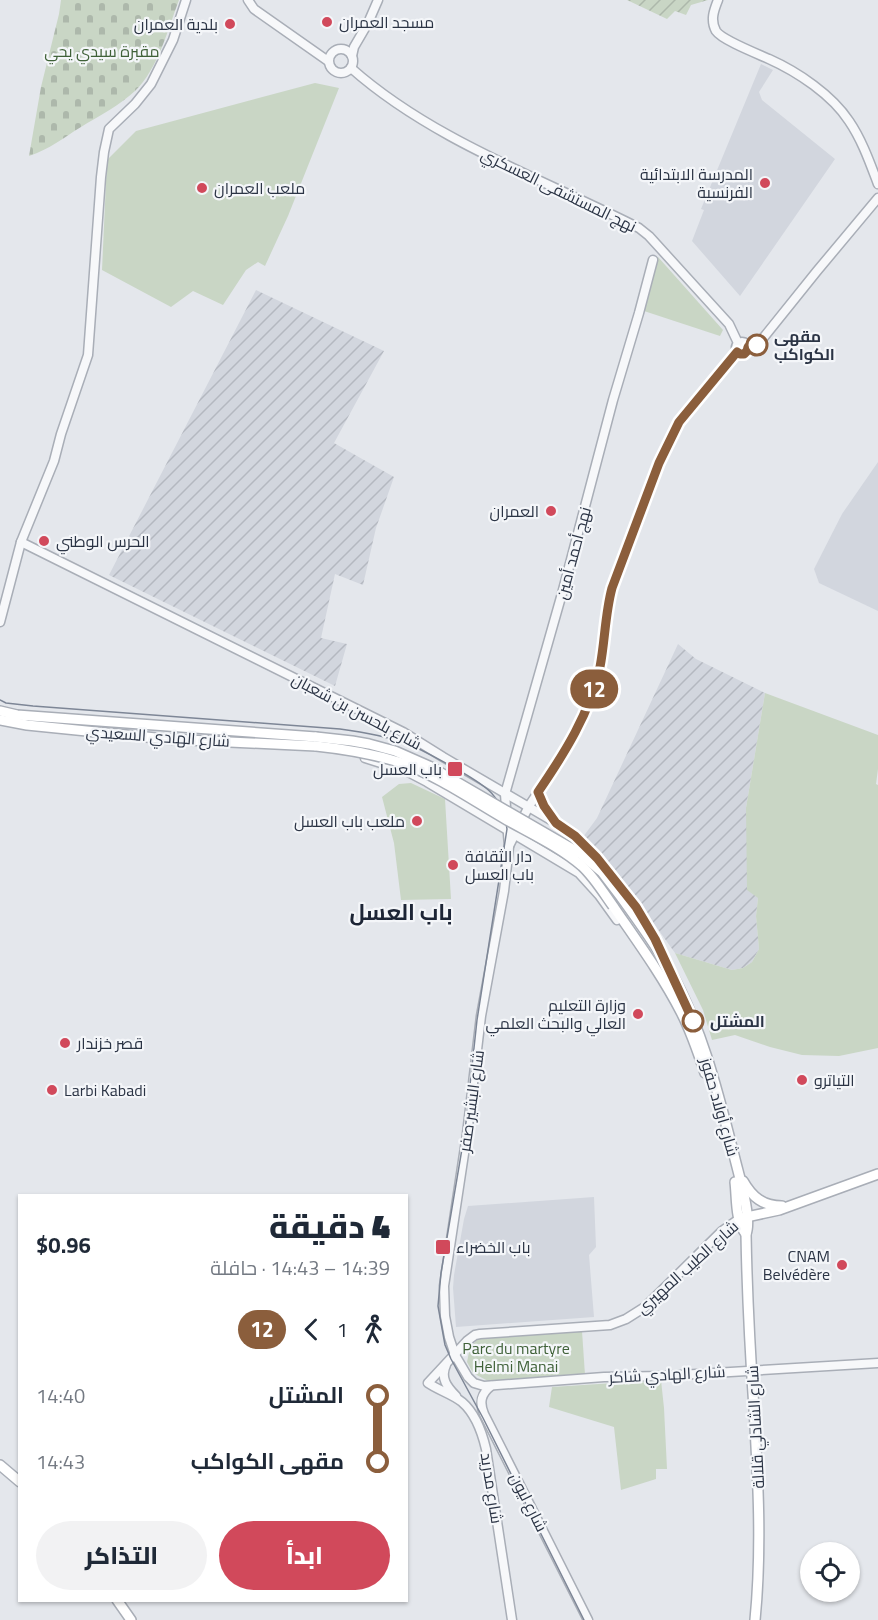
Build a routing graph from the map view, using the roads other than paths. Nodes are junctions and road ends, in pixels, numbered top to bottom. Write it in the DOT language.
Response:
graph roads {
  1 [pos="186,0"];
  2 [pos="248,0"];
  3 [pos="378,0"];
  4 [pos="718,0"];
  5 [pos="352,56"];
  6 [pos="328,61"];
  7 [pos="351,68"];
  8 [pos="878,184"];
  9 [pos="878,198"];
  10 [pos="653,260"];
  11 [pos="737,347"];
  12 [pos="21,542"];
  13 [pos="0,622"];
  14 [pos="0,711"];
  15 [pos="0,720"];
  16 [pos="316,741"];
  17 [pos="306,746"];
  18 [pos="538,792"];
  19 [pos="506,794"];
  20 [pos="529,806"];
  21 [pos="556,823"];
  22 [pos="512,832"];
  23 [pos="509,847"];
  24 [pos="668,965"];
  25 [pos="660,974"];
  26 [pos="878,1174"];
  27 [pos="739,1176"];
  28 [pos="787,1206"];
  29 [pos="743,1218"];
  30 [pos="746,1234"];
  31 [pos="455,1355"];
  32 [pos="448,1362"];
  33 [pos="878,1363"];
  34 [pos="752,1370"];
  35 [pos="428,1383"];
  36 [pos="491,1386"];
  37 [pos="462,1402"];
  38 [pos="0,1465"];
  39 [pos="18,1480"];
  40 [pos="118,1602"];
  41 [pos="131,1620"];
  42 [pos="512,1620"];
  43 [pos="588,1620"];
  44 [pos="755,1620"];
  1 -- 12 [label="street"];
  2 -- 6 [label="street"];
  3 -- 5 [label="street"];
  4 -- 8 [label="street"];
  5 -- 6 [label="street"];
  5 -- 7 [label="street"];
  6 -- 7 [label="street"];
  7 -- 11 [label="street, نهج المستشفى العسكري"];
  9 -- 11 [label="street"];
  10 -- 19 [label="street, نهج أحمد أمين"];
  11 -- 18 [label="street"];
  12 -- 13 [label="street"];
  12 -- 19 [label="street, شارع بلحسن بن شعبان"];
  14 -- 16 [label="main road, شارع الهادي السعيدي"];
  15 -- 17 [label="main road, شارع الهادي السعيدي"];
  16 -- 17 [label="main road, شارع الهادي السعيدي"];
  16 -- 24 [label="main road, شارع أولاد حفوز, bridge"];
  16 -- 25 [label="main road, شارع أولاد حفوز, bridge"];
  17 -- 22 [label="street, شارع أولاد حفوز"];
  18 -- 20 [label="street"];
  18 -- 21 [label="street"];
  19 -- 20 [label="street, شارع بلحسن بن شعبان"];
  19 -- 22 [label="street, نهج أحمد أمين"];
  20 -- 21 [label="street, شارع بلحسن بن شعبان"];
  20 -- 22 [label="street"];
  21 -- 24 [label="street, شارع بلحسن بن شعبان"];
  22 -- 23 [label="street, نهج أحمد أمين"];
  22 -- 25 [label="street, شارع أولاد حفوز"];
  23 -- 31 [label="street, شارع البشير صفر"];
  24 -- 27 [label="main road, شارع أولاد حفوز"];
  25 -- 29 [label="main road, شارع أولاد حفوز"];
  26 -- 28 [label="main road, شارع الطيب المهيري"];
  27 -- 28 [label="main road"];
  27 -- 29 [label="main road, شارع أولاد حفوز"];
  28 -- 29 [label="main road, شارع الطيب المهيري"];
  29 -- 30 [label="main road, شارع أولاد حفوز"];
  29 -- 31 [label="street, شارع الطيب المهيري"];
  30 -- 34 [label="main road, شارع الشادلي قلالة"];
  31 -- 32 [label="street, شارع الطيب المهيري"];
  31 -- 36 [label="street, شارع البشير صفر"];
  32 -- 35 [label="street, شارع الطيب المهيري"];
  32 -- 37 [label="street"];
  33 -- 34 [label="street, شارع الهادي شاكر"];
  34 -- 36 [label="street, شارع الهادي شاكر"];
  34 -- 44 [label="main road, شارع الشادلي قلالة"];
  35 -- 37 [label="street, شارع مدريد"];
  36 -- 43 [label="street, شارع ليون"];
  37 -- 42 [label="street, شارع مدريد"];
  38 -- 39 [label="main road"];
  40 -- 41 [label="main road"];
}
